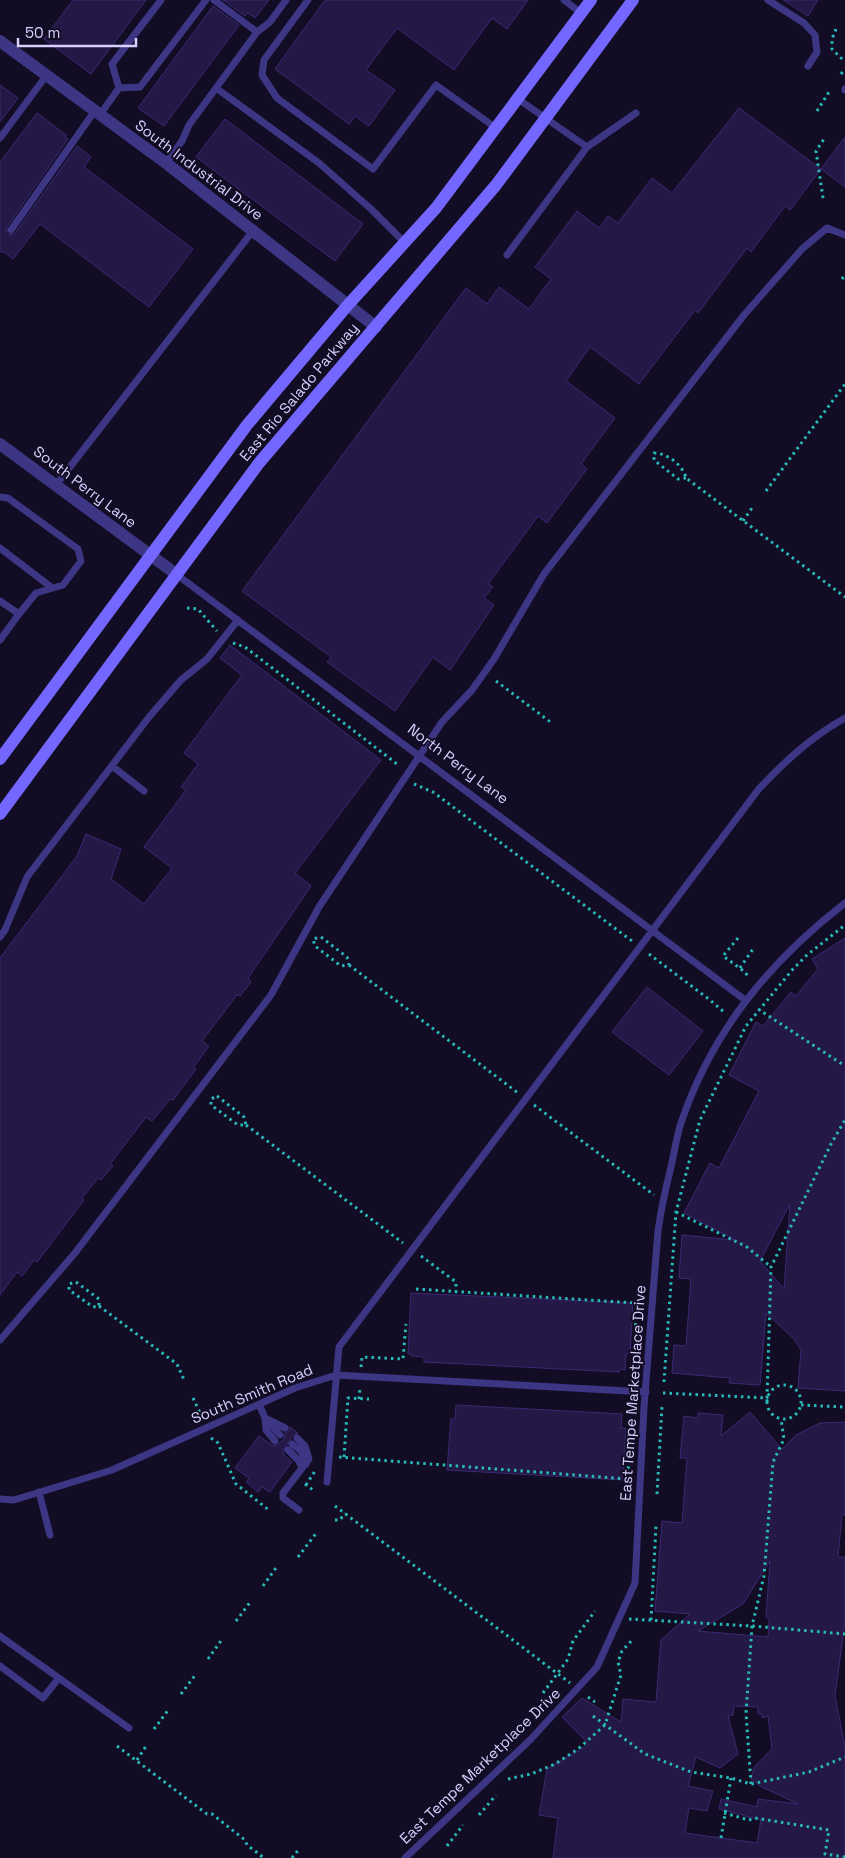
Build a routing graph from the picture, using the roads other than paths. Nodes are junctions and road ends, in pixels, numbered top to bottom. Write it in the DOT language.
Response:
graph roads {
  1 [pos="161,0"];
  2 [pos="206,0"];
  3 [pos="214,0"];
  4 [pos="286,0"];
  5 [pos="308,0"];
  6 [pos="564,0"];
  7 [pos="590,0"];
  8 [pos="633,0"];
  9 [pos="768,0"];
  10 [pos="581,13"];
  11 [pos="257,32"];
  12 [pos="0,41"];
  13 [pos="808,66"];
  14 [pos="46,76"];
  15 [pos="119,88"];
  16 [pos="216,88"];
  17 [pos="518,100"];
  18 [pos="636,113"];
  19 [pos="96,114"];
  20 [pos="545,118"];
  21 [pos="496,128"];
  22 [pos="0,138"];
  23 [pos="587,147"];
  24 [pos="166,163"];
  25 [pos="11,230"];
  26 [pos="252,232"];
  27 [pos="845,235"];
  28 [pos="405,243"];
  29 [pos="507,255"];
  30 [pos="347,306"];
  31 [pos="376,327"];
  32 [pos="0,444"];
  33 [pos="56,485"];
  34 [pos="0,497"];
  35 [pos="0,548"];
  36 [pos="151,556"];
  37 [pos="176,574"];
  38 [pos="51,587"];
  39 [pos="0,601"];
  40 [pos="19,614"];
  41 [pos="238,620"];
  42 [pos="0,640"];
  43 [pos="845,718"];
  44 [pos="2,752"];
  45 [pos="421,756"];
  46 [pos="112,766"];
  47 [pos="144,791"];
  48 [pos="0,814"];
  49 [pos="845,903"];
  50 [pos="653,931"];
  51 [pos="0,937"];
  52 [pos="745,1000"];
  53 [pos="0,1340"];
  54 [pos="336,1376"];
  55 [pos="646,1392"];
  56 [pos="259,1404"];
  57 [pos="265,1418"];
  58 [pos="284,1428"];
  59 [pos="277,1438"];
  60 [pos="297,1438"];
  61 [pos="290,1447"];
  62 [pos="304,1466"];
  63 [pos="327,1482"];
  64 [pos="38,1492"];
  65 [pos="0,1499"];
  66 [pos="299,1510"];
  67 [pos="50,1535"];
  68 [pos="0,1636"];
  69 [pos="0,1666"];
  70 [pos="58,1679"];
  71 [pos="129,1728"];
  72 [pos="405,1858"];
  1 -- 15 [label="lane"];
  2 -- 15 [label="lane"];
  3 -- 11 [label="lane"];
  4 -- 11 [label="lane"];
  5 -- 21 [label="lane"];
  6 -- 10 [label="lane"];
  7 -- 10 [label="main road, East Rio Salado Parkway"];
  8 -- 20 [label="main road, East Rio Salado Parkway"];
  9 -- 13 [label="lane"];
  10 -- 17 [label="main road, East Rio Salado Parkway"];
  11 -- 16 [label="lane"];
  12 -- 14 [label="street, South Industrial Drive"];
  14 -- 19 [label="street, South Industrial Drive"];
  14 -- 22 [label="lane"];
  15 -- 19 [label="lane"];
  16 -- 24 [label="lane"];
  16 -- 28 [label="lane"];
  17 -- 20 [label="lane"];
  17 -- 21 [label="main road, East Rio Salado Parkway"];
  18 -- 23 [label="lane"];
  19 -- 24 [label="street, South Industrial Drive"];
  19 -- 25 [label="lane"];
  20 -- 23 [label="lane"];
  20 -- 31 [label="main road, East Rio Salado Parkway"];
  21 -- 28 [label="main road, East Rio Salado Parkway"];
  23 -- 29 [label="lane"];
  24 -- 26 [label="street, South Industrial Drive"];
  26 -- 30 [label="street, South Industrial Drive"];
  26 -- 33 [label="lane"];
  27 -- 45 [label="lane"];
  28 -- 30 [label="main road, East Rio Salado Parkway"];
  30 -- 31 [label="street, South Industrial Drive"];
  30 -- 36 [label="main road, East Rio Salado Parkway"];
  31 -- 37 [label="main road, East Rio Salado Parkway"];
  32 -- 33 [label="street, South Perry Lane"];
  33 -- 36 [label="street, South Perry Lane"];
  34 -- 38 [label="lane"];
  35 -- 38 [label="lane"];
  36 -- 37 [label="street, North Perry Lane"];
  36 -- 44 [label="main road, East Rio Salado Parkway"];
  37 -- 41 [label="lane, North Perry Lane"];
  37 -- 48 [label="main road, East Rio Salado Parkway"];
  38 -- 40 [label="lane"];
  39 -- 40 [label="lane"];
  40 -- 42 [label="lane"];
  41 -- 45 [label="lane, North Perry Lane"];
  41 -- 46 [label="lane"];
  43 -- 50 [label="lane"];
  45 -- 50 [label="lane, North Perry Lane"];
  45 -- 53 [label="lane"];
  46 -- 47 [label="lane"];
  46 -- 51 [label="lane"];
  49 -- 52 [label="lane, East Tempe Marketplace Drive"];
  50 -- 52 [label="lane, North Perry Lane"];
  50 -- 54 [label="lane"];
  52 -- 55 [label="lane, East Tempe Marketplace Drive"];
  54 -- 55 [label="lane, South Smith Road"];
  54 -- 56 [label="lane, South Smith Road"];
  54 -- 63 [label="lane"];
  55 -- 72 [label="lane, East Tempe Marketplace Drive"];
  56 -- 57 [label="lane"];
  56 -- 64 [label="lane, South Smith Road"];
  57 -- 58 [label="lane"];
  57 -- 59 [label="lane"];
  60 -- 62 [label="lane"];
  61 -- 62 [label="lane"];
  62 -- 66 [label="lane"];
  64 -- 65 [label="lane, South Smith Road"];
  64 -- 67 [label="lane"];
  68 -- 70 [label="lane"];
  69 -- 70 [label="lane"];
  70 -- 71 [label="lane"];
}
